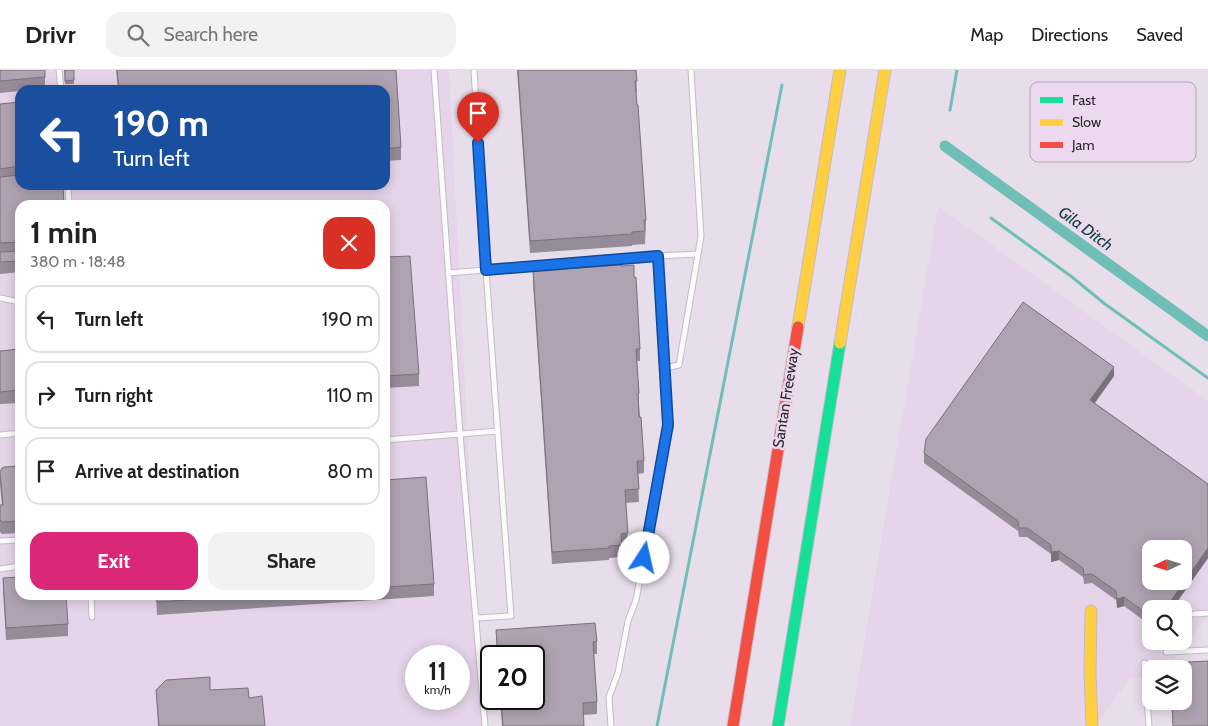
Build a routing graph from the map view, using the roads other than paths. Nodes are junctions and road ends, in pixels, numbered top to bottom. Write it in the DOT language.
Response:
graph roads {
  1 [pos="59,70"];
  2 [pos="434,70"];
  3 [pos="474,70"];
  4 [pos="691,70"];
  5 [pos="840,70"];
  6 [pos="885,70"];
  7 [pos="60,85"];
  8 [pos="698,254"];
  9 [pos="658,256"];
  10 [pos="486,270"];
  11 [pos="448,273"];
  12 [pos="0,298"];
  13 [pos="15,301"];
  14 [pos="665,368"];
  15 [pos="498,431"];
  16 [pos="15,434"];
  17 [pos="460,434"];
  18 [pos="0,435"];
  19 [pos="390,440"];
  20 [pos="15,540"];
  21 [pos="0,541"];
  22 [pos="15,566"];
  23 [pos="0,568"];
  24 [pos="91,600"];
  25 [pos="1091,610"];
  26 [pos="1208,613"];
  27 [pos="1194,614"];
  28 [pos="92,617"];
  29 [pos="476,618"];
  30 [pos="1208,650"];
  31 [pos="1166,652"];
  32 [pos="1148,710"];
  33 [pos="485,726"];
  34 [pos="611,726"];
  35 [pos="733,726"];
  36 [pos="778,726"];
  37 [pos="1092,726"];
  38 [pos="1149,726"];
  1 -- 7 [label="lane"];
  2 -- 11 [label="lane"];
  3 -- 10 [label="lane"];
  4 -- 8 [label="lane"];
  5 -- 35 [label="main road, Santan Freeway"];
  6 -- 36 [label="main road"];
  8 -- 9 [label="lane"];
  8 -- 14 [label="lane"];
  9 -- 10 [label="lane"];
  9 -- 14 [label="lane"];
  10 -- 11 [label="lane"];
  10 -- 15 [label="lane"];
  11 -- 17 [label="lane"];
  12 -- 13 [label="lane"];
  14 -- 34 [label="lane"];
  15 -- 17 [label="lane"];
  15 -- 29 [label="lane"];
  16 -- 18 [label="lane"];
  17 -- 19 [label="lane"];
  17 -- 29 [label="lane"];
  20 -- 21 [label="lane"];
  22 -- 23 [label="lane"];
  24 -- 28 [label="lane"];
  25 -- 37 [label="main road"];
  26 -- 27 [label="lane"];
  29 -- 33 [label="lane"];
  30 -- 31 [label="lane"];
  32 -- 38 [label="lane"];
}
